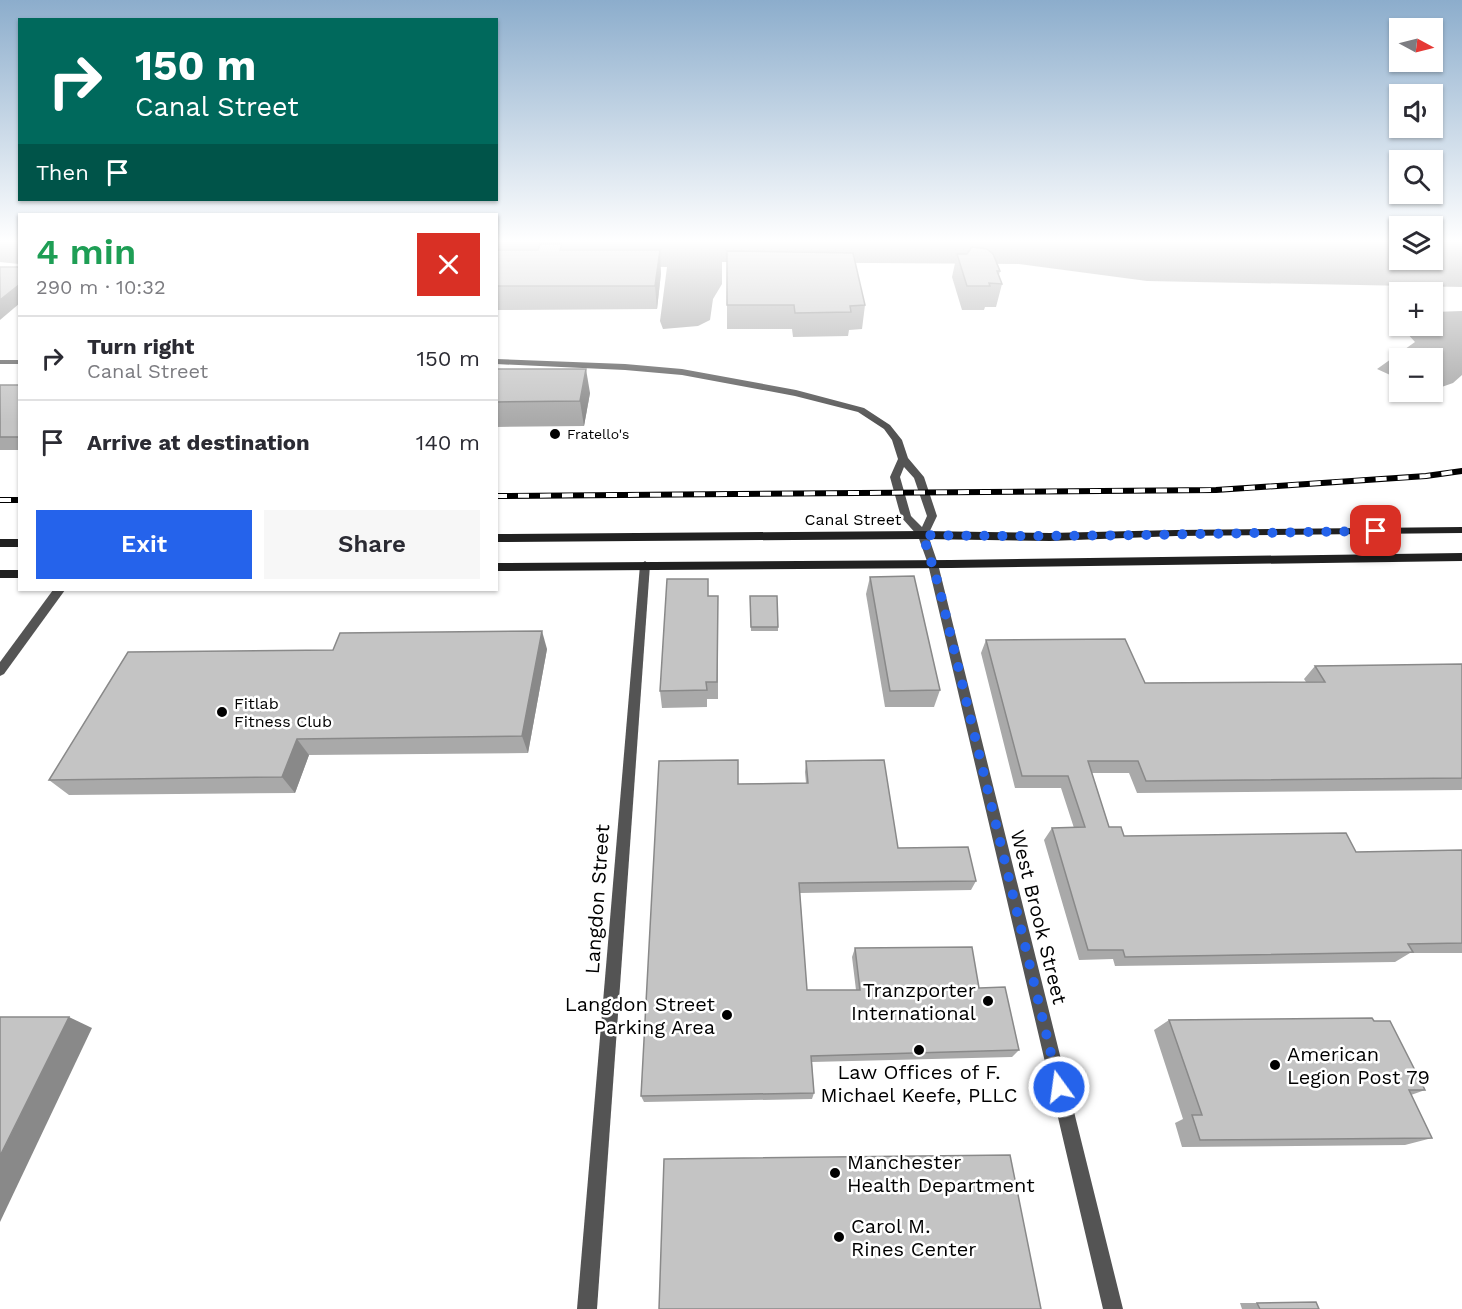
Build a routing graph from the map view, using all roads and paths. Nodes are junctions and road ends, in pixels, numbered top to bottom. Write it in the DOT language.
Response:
graph roads {
  1 [pos="498,361"];
  2 [pos="0,362"];
  3 [pos="18,362"];
  4 [pos="903,459"];
  5 [pos="1462,530"];
  6 [pos="923,535"];
  7 [pos="498,538"];
  8 [pos="0,543"];
  9 [pos="18,543"];
  10 [pos="1462,557"];
  11 [pos="933,564"];
  12 [pos="645,565"];
  13 [pos="498,567"];
  14 [pos="0,574"];
  15 [pos="18,574"];
  16 [pos="58,591"];
  17 [pos="0,671"];
  18 [pos="587,1309"];
  19 [pos="1113,1309"];
  1 -- 4 [label="street"];
  2 -- 3 [label="street"];
  4 -- 6 [label="street"];
  4 -- 6 [label="street"];
  5 -- 6 [label="street, Canal Street"];
  6 -- 7 [label="street, Canal Street"];
  6 -- 11 [label="street, West Brook Street"];
  8 -- 9 [label="street"];
  10 -- 11 [label="street"];
  11 -- 12 [label="street"];
  11 -- 19 [label="street, West Brook Street"];
  12 -- 13 [label="street"];
  12 -- 18 [label="street, Langdon Street"];
  14 -- 15 [label="street"];
  16 -- 17 [label="street"];
}
